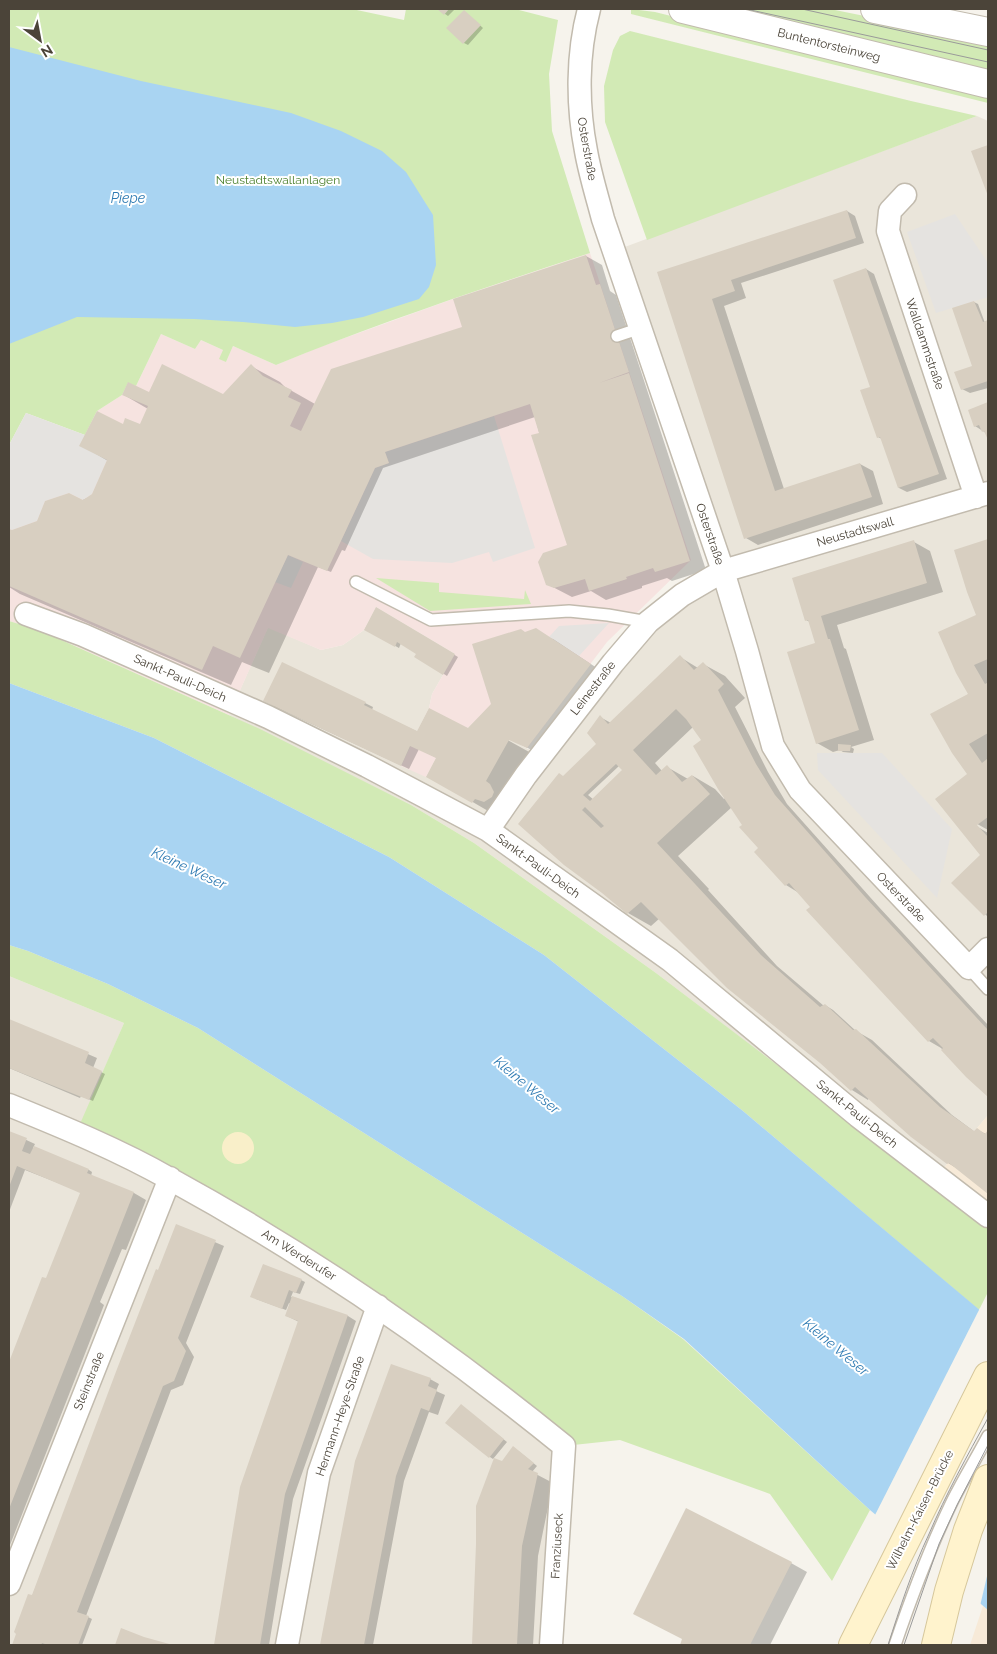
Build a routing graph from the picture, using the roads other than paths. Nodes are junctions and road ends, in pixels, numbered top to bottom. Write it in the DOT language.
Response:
graph roads {
  1 [pos="589,9"];
  2 [pos="683,9"];
  3 [pos="875,9"];
  4 [pos="986,32"];
  5 [pos="982,82"];
  6 [pos="905,195"];
  7 [pos="641,328"];
  8 [pos="616,336"];
  9 [pos="982,495"];
  10 [pos="723,571"];
  11 [pos="356,582"];
  12 [pos="26,614"];
  13 [pos="648,622"];
  14 [pos="488,830"];
  15 [pos="988,949"];
  16 [pos="969,968"];
  17 [pos="988,989"];
  18 [pos="9,1105"];
  19 [pos="170,1178"];
  20 [pos="988,1216"];
  21 [pos="378,1306"];
  22 [pos="988,1376"];
  23 [pos="988,1436"];
  24 [pos="564,1446"];
  25 [pos="988,1478"];
  26 [pos="9,1584"];
  27 [pos="287,1645"];
  28 [pos="551,1645"];
  29 [pos="853,1645"];
  30 [pos="895,1645"];
  31 [pos="936,1645"];
  1 -- 7 [label="street, Osterstraße"];
  2 -- 5 [label="street, Buntentorsteinweg"];
  3 -- 4 [label="street"];
  6 -- 9 [label="street, Walldammstraße"];
  7 -- 8 [label="lane"];
  7 -- 10 [label="street, Osterstraße"];
  9 -- 10 [label="street, Neustadtswall"];
  10 -- 13 [label="street, Leinestraße"];
  10 -- 16 [label="street, Osterstraße"];
  11 -- 13 [label="lane"];
  12 -- 14 [label="street, Sankt-Pauli-Deich"];
  13 -- 14 [label="street, Leinestraße"];
  14 -- 20 [label="street, Sankt-Pauli-Deich"];
  15 -- 16 [label="street"];
  16 -- 17 [label="lane, Osterstraße"];
  18 -- 19 [label="street, Am Werderufer"];
  19 -- 21 [label="street, Am Werderufer"];
  19 -- 26 [label="street, Steinstraße"];
  21 -- 24 [label="street, Am Werderufer"];
  21 -- 27 [label="street, Hermann-Heye-Straße"];
  22 -- 29 [label="main road, Wilhelm-Kaisen-Brücke"];
  23 -- 30 [label="lane"];
  24 -- 28 [label="street, Franziuseck"];
  25 -- 31 [label="main road"];
}
